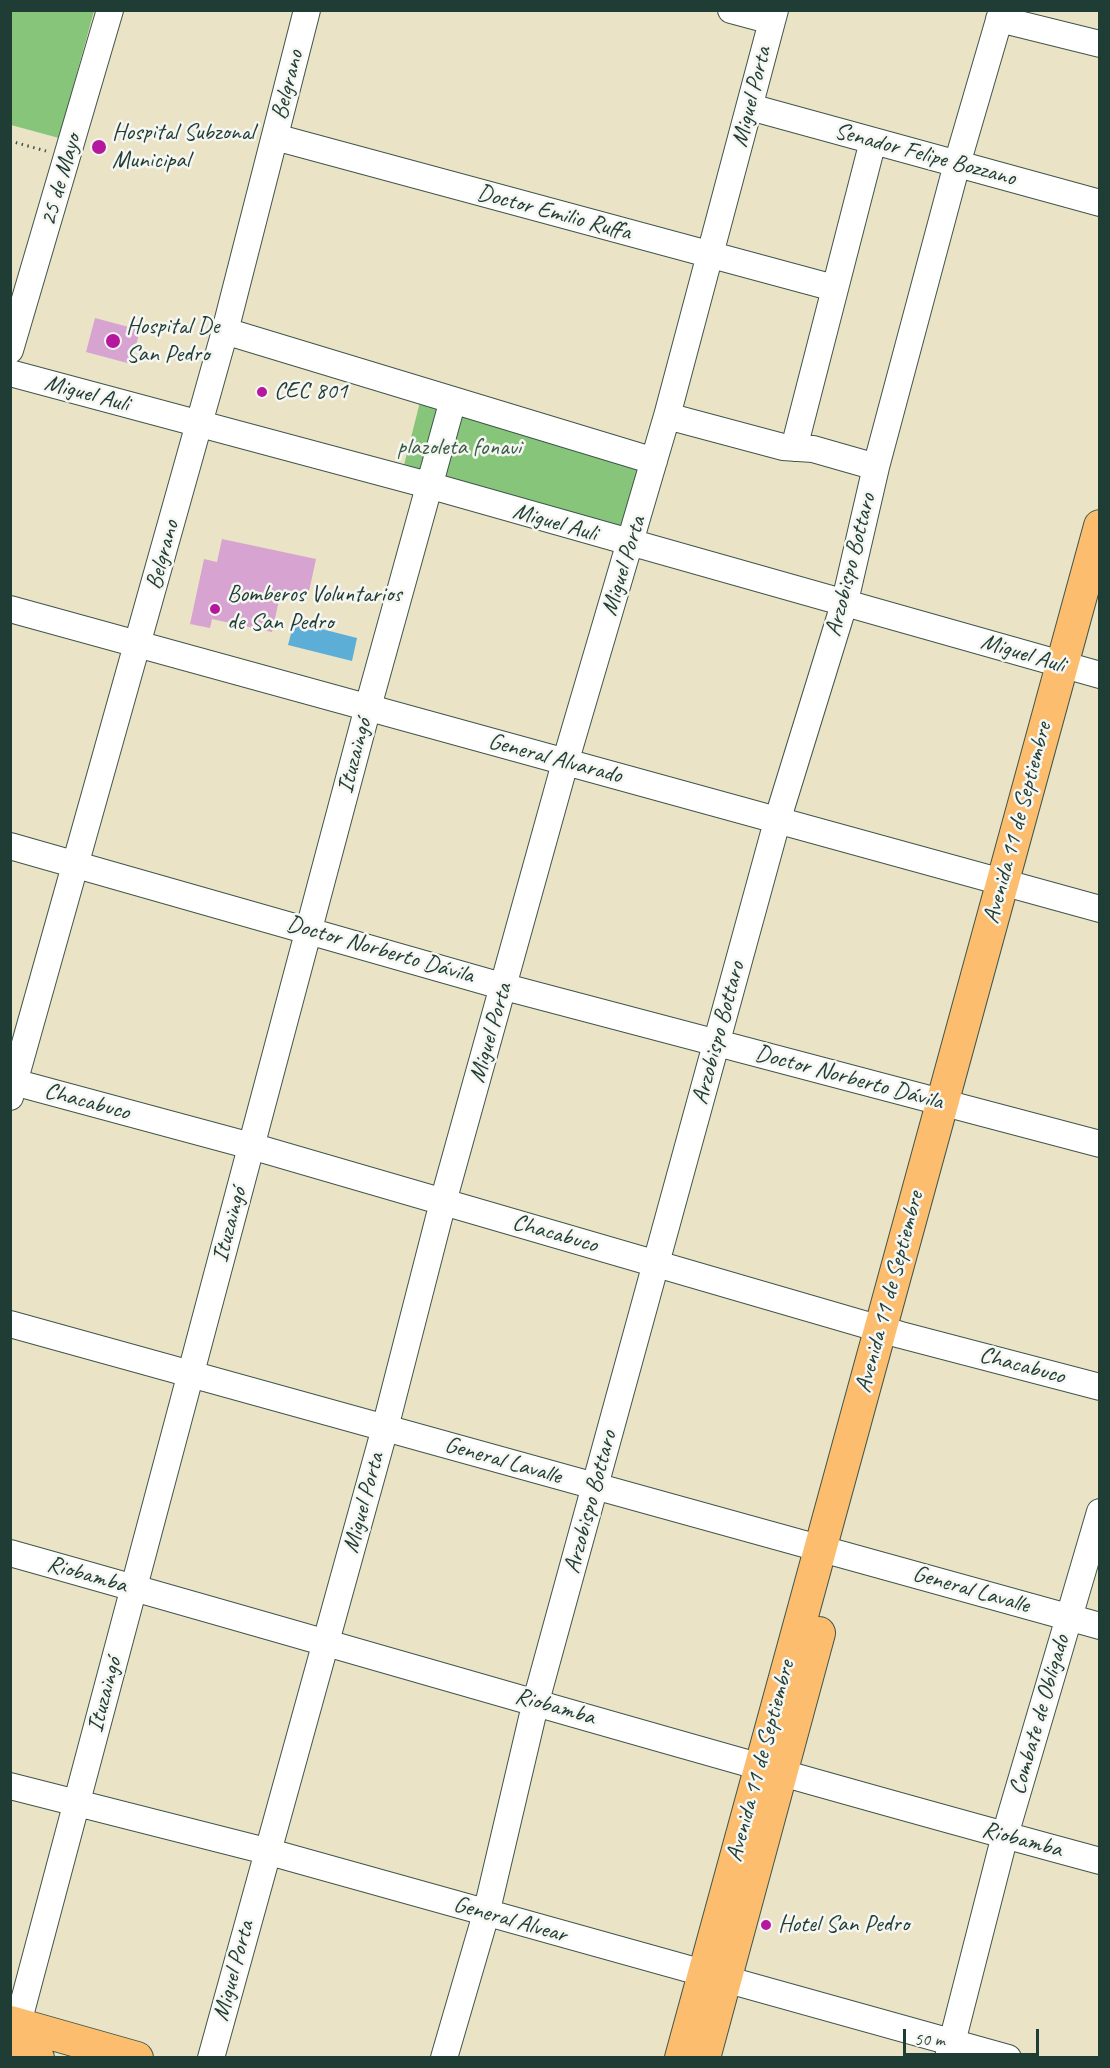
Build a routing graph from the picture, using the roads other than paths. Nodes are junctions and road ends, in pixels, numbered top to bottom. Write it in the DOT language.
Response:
graph roads {
  1 [pos="110,10"];
  2 [pos="307,10"];
  3 [pos="731,10"];
  4 [pos="1000,14"];
  5 [pos="773,16"];
  6 [pos="1100,45"];
  7 [pos="750,107"];
  8 [pos="274,137"];
  9 [pos="873,141"];
  10 [pos="957,165"];
  11 [pos="1100,203"];
  12 [pos="710,255"];
  13 [pos="834,288"];
  14 [pos="225,331"];
  15 [pos="10,350"];
  16 [pos="10,373"];
  17 [pos="453,400"];
  18 [pos="667,416"];
  19 [pos="199,425"];
  20 [pos="794,447"];
  21 [pos="654,461"];
  22 [pos="876,466"];
  23 [pos="428,485"];
  24 [pos="1100,526"];
  25 [pos="631,545"];
  26 [pos="844,601"];
  27 [pos="1100,605"];
  28 [pos="10,609"];
  29 [pos="138,645"];
  30 [pos="1081,670"];
  31 [pos="368,707"];
  32 [pos="565,763"];
  33 [pos="778,818"];
  34 [pos="10,846"];
  35 [pos="76,863"];
  36 [pos="1012,884"];
  37 [pos="1100,909"];
  38 [pos="309,929"];
  39 [pos="504,987"];
  40 [pos="717,1043"];
  41 [pos="12,1086"];
  42 [pos="952,1105"];
  43 [pos="1100,1144"];
  44 [pos="251,1146"];
  45 [pos="443,1202"];
  46 [pos="656,1264"];
  47 [pos="10,1324"];
  48 [pos="890,1332"];
  49 [pos="190,1374"];
  50 [pos="1100,1386"];
  51 [pos="385,1428"];
  52 [pos="595,1486"];
  53 [pos="1100,1512"];
  54 [pos="830,1550"];
  55 [pos="10,1553"];
  56 [pos="134,1588"];
  57 [pos="1068,1618"];
  58 [pos="1100,1626"];
  59 [pos="327,1642"];
  60 [pos="536,1701"];
  61 [pos="770,1770"];
  62 [pos="10,1786"];
  63 [pos="76,1803"];
  64 [pos="1005,1835"];
  65 [pos="266,1851"];
  66 [pos="1100,1861"];
  67 [pos="486,1914"];
  68 [pos="714,1977"];
  69 [pos="12,2040"];
  70 [pos="950,2049"];
  71 [pos="38,2058"];
  72 [pos="137,2058"];
  73 [pos="211,2058"];
  74 [pos="444,2058"];
  75 [pos="681,2058"];
  76 [pos="704,2058"];
  77 [pos="1008,2058"];
  1 -- 15 [label="street, 25 de Mayo"];
  2 -- 8 [label="street, Belgrano"];
  3 -- 5 [label="street"];
  4 -- 6 [label="street"];
  4 -- 10 [label="street, Arzobispo Bottaro"];
  5 -- 7 [label="street, Miguel Porta"];
  7 -- 9 [label="street, Senador Felipe Bozzano"];
  7 -- 12 [label="street, Miguel Porta"];
  8 -- 12 [label="street, Doctor Emilio Ruffa"];
  8 -- 14 [label="street, Belgrano"];
  9 -- 10 [label="street, Senador Felipe Bozzano"];
  9 -- 13 [label="street"];
  10 -- 11 [label="street, Senador Felipe Bozzano"];
  10 -- 22 [label="street, Arzobispo Bottaro"];
  12 -- 13 [label="street, Doctor Emilio Ruffa"];
  12 -- 18 [label="street, Miguel Porta"];
  13 -- 20 [label="street"];
  14 -- 17 [label="street"];
  14 -- 19 [label="street, Belgrano"];
  16 -- 19 [label="street, Miguel Auli"];
  17 -- 21 [label="street"];
  17 -- 23 [label="street, Ituzaingó"];
  18 -- 20 [label="street"];
  18 -- 21 [label="street, Miguel Porta"];
  19 -- 23 [label="street, Miguel Auli"];
  19 -- 29 [label="street, Belgrano"];
  20 -- 22 [label="street"];
  21 -- 25 [label="street, Miguel Porta"];
  22 -- 26 [label="street, Arzobispo Bottaro"];
  23 -- 25 [label="street, Miguel Auli"];
  23 -- 31 [label="street, Ituzaingó"];
  24 -- 30 [label="main road, Avenida 11 de Septiembre"];
  25 -- 26 [label="street, Miguel Auli"];
  25 -- 32 [label="street, Miguel Porta"];
  26 -- 30 [label="street, Miguel Auli"];
  26 -- 33 [label="street, Arzobispo Bottaro"];
  27 -- 30 [label="main road, Avenida 11 de Septiembre"];
  28 -- 29 [label="street, General Alvarado"];
  29 -- 31 [label="street, General Alvarado"];
  29 -- 35 [label="street, Belgrano"];
  30 -- 36 [label="main road, Avenida 11 de Septiembre"];
  31 -- 32 [label="street, General Alvarado"];
  31 -- 38 [label="street, Ituzaingó"];
  32 -- 33 [label="street, General Alvarado"];
  32 -- 39 [label="street, Miguel Porta"];
  33 -- 36 [label="street, General Alvarado"];
  33 -- 40 [label="street, Arzobispo Bottaro"];
  34 -- 35 [label="street, Doctor Norberto Dávila"];
  35 -- 38 [label="street, Doctor Norberto Dávila"];
  35 -- 41 [label="street, Belgrano"];
  36 -- 37 [label="street, General Alvarado"];
  36 -- 42 [label="main road, Avenida 11 de Septiembre"];
  38 -- 39 [label="street, Doctor Norberto Dávila"];
  38 -- 44 [label="street, Ituzaingó"];
  39 -- 40 [label="street, Doctor Norberto Dávila"];
  39 -- 45 [label="street, Miguel Porta"];
  40 -- 42 [label="street, Doctor Norberto Dávila"];
  40 -- 46 [label="street, Arzobispo Bottaro"];
  41 -- 44 [label="street, Chacabuco"];
  42 -- 43 [label="street, Doctor Norberto Dávila"];
  42 -- 48 [label="main road, Avenida 11 de Septiembre"];
  44 -- 45 [label="street, Chacabuco"];
  44 -- 49 [label="street, Ituzaingó"];
  45 -- 46 [label="street, Chacabuco"];
  45 -- 51 [label="street, Miguel Porta"];
  46 -- 48 [label="street, Chacabuco"];
  46 -- 52 [label="street, Arzobispo Bottaro"];
  47 -- 49 [label="street, General Lavalle"];
  48 -- 50 [label="street, Chacabuco"];
  48 -- 54 [label="main road, Avenida 11 de Septiembre"];
  49 -- 51 [label="street, General Lavalle"];
  49 -- 56 [label="street, Ituzaingó"];
  51 -- 52 [label="street, General Lavalle"];
  51 -- 59 [label="street, Miguel Porta"];
  52 -- 54 [label="street, General Lavalle"];
  52 -- 60 [label="street, Arzobispo Bottaro"];
  53 -- 57 [label="street, Combate de Obligado"];
  54 -- 57 [label="street, General Lavalle"];
  54 -- 61 [label="main road, Avenida 11 de Septiembre"];
  55 -- 56 [label="street, Riobamba"];
  56 -- 59 [label="street, Riobamba"];
  56 -- 63 [label="street, Ituzaingó"];
  57 -- 58 [label="street, General Lavalle"];
  57 -- 64 [label="street, Combate de Obligado"];
  59 -- 60 [label="street, Riobamba"];
  59 -- 65 [label="street, Miguel Porta"];
  60 -- 61 [label="street, Riobamba"];
  60 -- 67 [label="street, Arzobispo Bottaro"];
  61 -- 64 [label="street, Riobamba"];
  61 -- 68 [label="main road, Avenida 11 de Septiembre"];
  62 -- 63 [label="street, General Alvear"];
  63 -- 65 [label="street, General Alvear"];
  63 -- 69 [label="street, Ituzaingó"];
  64 -- 66 [label="street, Riobamba"];
  64 -- 70 [label="street, Combate de Obligado"];
  65 -- 67 [label="street, General Alvear"];
  65 -- 73 [label="street, Miguel Porta"];
  67 -- 68 [label="street, General Alvear"];
  67 -- 74 [label="street, Arzobispo Bottaro"];
  68 -- 70 [label="street, General Alvear"];
  68 -- 75 [label="main road, Avenida 11 de Septiembre"];
  68 -- 76 [label="main road, Avenida 11 de Septiembre"];
  69 -- 71 [label="main road"];
  69 -- 72 [label="main road"];
  70 -- 77 [label="street, General Alvear"];
}
